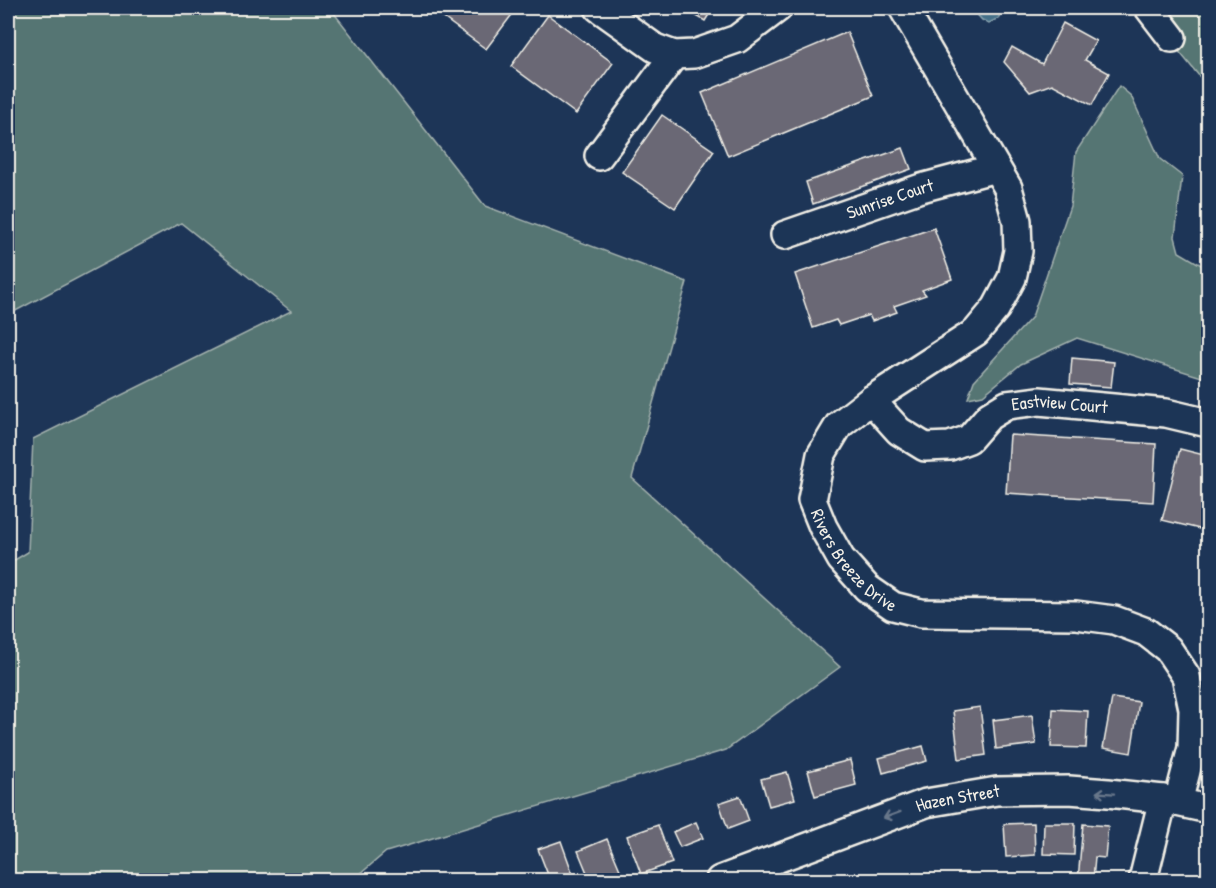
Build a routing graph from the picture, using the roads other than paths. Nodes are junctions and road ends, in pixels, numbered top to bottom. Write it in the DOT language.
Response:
graph roads {
  1 [pos="599,8"];
  2 [pos="778,8"];
  3 [pos="903,8"];
  4 [pos="1149,8"];
  5 [pos="1172,38"];
  6 [pos="674,55"];
  7 [pos="599,156"];
  8 [pos="996,168"];
  9 [pos="785,235"];
  10 [pos="871,400"];
  11 [pos="1209,423"];
  12 [pos="1170,801"];
  13 [pos="1209,808"];
  14 [pos="720,880"];
  15 [pos="1143,880"];
  1 -- 6 [label="street"];
  2 -- 6 [label="street"];
  3 -- 8 [label="street, Rivers Breeze Drive"];
  4 -- 5 [label="street"];
  6 -- 7 [label="street"];
  8 -- 9 [label="street, Sunrise Court"];
  8 -- 10 [label="street, Rivers Breeze Drive"];
  10 -- 11 [label="street, Eastview Court"];
  10 -- 12 [label="street, Rivers Breeze Drive"];
  12 -- 13 [label="street, Hazen Street"];
  12 -- 14 [label="street, Hazen Street, one-way"];
  12 -- 15 [label="street, Rivers Breeze Drive"];
}
